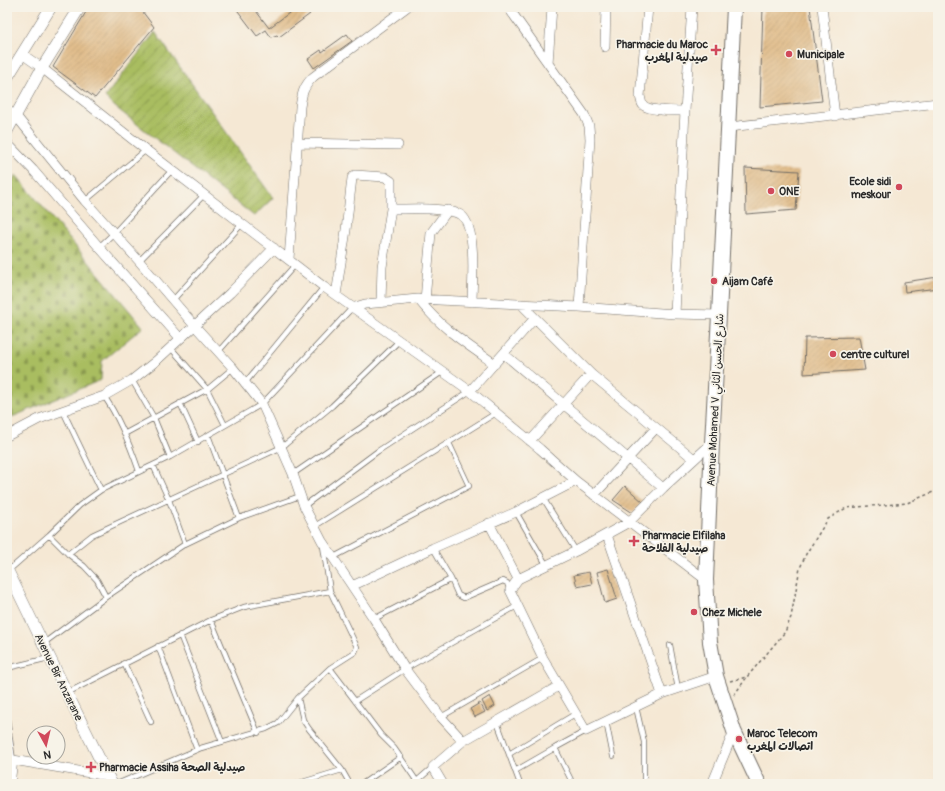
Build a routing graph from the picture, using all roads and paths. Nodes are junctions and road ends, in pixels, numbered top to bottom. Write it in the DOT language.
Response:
graph roads {
  1 [pos="51,7"];
  2 [pos="80,7"];
  3 [pos="407,7"];
  4 [pos="508,7"];
  5 [pos="552,7"];
  6 [pos="606,7"];
  7 [pos="648,7"];
  8 [pos="692,7"];
  9 [pos="734,7"];
  10 [pos="822,7"];
  11 [pos="604,47"];
  12 [pos="22,54"];
  13 [pos="548,63"];
  14 [pos="42,68"];
  15 [pos="7,78"];
  16 [pos="938,103"];
  17 [pos="685,112"];
  18 [pos="11,113"];
  19 [pos="835,116"];
  20 [pos="729,127"];
  21 [pos="7,131"];
  22 [pos="7,143"];
  23 [pos="297,143"];
  24 [pos="398,145"];
  25 [pos="146,150"];
  26 [pos="172,170"];
  27 [pos="204,195"];
  28 [pos="85,201"];
  29 [pos="391,209"];
  30 [pos="448,210"];
  31 [pos="242,224"];
  32 [pos="114,233"];
  33 [pos="98,247"];
  34 [pos="274,248"];
  35 [pos="139,261"];
  36 [pos="292,262"];
  37 [pos="324,287"];
  38 [pos="336,295"];
  39 [pos="422,299"];
  40 [pos="173,300"];
  41 [pos="381,302"];
  42 [pos="472,302"];
  43 [pos="521,304"];
  44 [pos="578,307"];
  45 [pos="352,308"];
  46 [pos="675,314"];
  47 [pos="719,315"];
  48 [pos="535,318"];
  49 [pos="194,325"];
  50 [pos="180,338"];
  51 [pos="399,341"];
  52 [pos="170,347"];
  53 [pos="218,352"];
  54 [pos="504,354"];
  55 [pos="495,364"];
  56 [pos="233,368"];
  57 [pos="442,372"];
  58 [pos="591,374"];
  59 [pos="132,380"];
  60 [pos="244,383"];
  61 [pos="207,389"];
  62 [pos="470,391"];
  63 [pos="104,396"];
  64 [pos="180,403"];
  65 [pos="262,404"];
  66 [pos="564,404"];
  67 [pos="63,411"];
  68 [pos="496,413"];
  69 [pos="154,418"];
  70 [pos="225,425"];
  71 [pos="656,428"];
  72 [pos="126,433"];
  73 [pos="208,435"];
  74 [pos="7,436"];
  75 [pos="530,441"];
  76 [pos="198,442"];
  77 [pos="448,442"];
  78 [pos="712,444"];
  79 [pos="282,447"];
  80 [pos="170,457"];
  81 [pos="628,459"];
  82 [pos="694,459"];
  83 [pos="152,465"];
  84 [pos="139,471"];
  85 [pos="293,474"];
  86 [pos="224,475"];
  87 [pos="576,481"];
  88 [pos="663,488"];
  89 [pos="101,490"];
  90 [pos="938,490"];
  91 [pos="594,495"];
  92 [pos="300,496"];
  93 [pos="543,498"];
  94 [pos="169,500"];
  95 [pos="304,506"];
  96 [pos="516,512"];
  97 [pos="239,518"];
  98 [pos="629,522"];
  99 [pos="489,523"];
  100 [pos="315,526"];
  101 [pos="49,535"];
  102 [pos="606,535"];
  103 [pos="322,541"];
  104 [pos="185,544"];
  105 [pos="433,548"];
  106 [pos="576,551"];
  107 [pos="68,554"];
  108 [pos="332,558"];
  109 [pos="547,566"];
  110 [pos="8,570"];
  111 [pos="451,579"];
  112 [pos="518,580"];
  113 [pos="706,580"];
  114 [pos="352,586"];
  115 [pos="510,590"];
  116 [pos="330,591"];
  117 [pos="106,598"];
  118 [pos="517,606"];
  119 [pos="374,619"];
  120 [pos="211,620"];
  121 [pos="180,635"];
  122 [pos="44,644"];
  123 [pos="670,645"];
  124 [pos="158,646"];
  125 [pos="51,658"];
  126 [pos="543,658"];
  127 [pos="124,663"];
  128 [pos="7,668"];
  129 [pos="330,668"];
  130 [pos="405,669"];
  131 [pos="747,677"];
  132 [pos="717,680"];
  133 [pos="559,686"];
  134 [pos="678,689"];
  135 [pos="67,693"];
  136 [pos="662,694"];
  137 [pos="298,698"];
  138 [pos="355,701"];
  139 [pos="636,707"];
  140 [pos="725,708"];
  141 [pos="576,714"];
  142 [pos="441,717"];
  143 [pos="7,719"];
  144 [pos="606,721"];
  145 [pos="151,722"];
  146 [pos="498,722"];
  147 [pos="586,731"];
  148 [pos="734,731"];
  149 [pos="258,732"];
  150 [pos="463,741"];
  151 [pos="222,742"];
  152 [pos="555,748"];
  153 [pos="197,750"];
  154 [pos="509,754"];
  155 [pos="613,756"];
  156 [pos="401,757"];
  157 [pos="10,760"];
  158 [pos="433,767"];
  159 [pos="342,770"];
  160 [pos="515,771"];
  161 [pos="571,780"];
  162 [pos="112,781"];
  163 [pos="10,784"];
  164 [pos="296,784"];
  165 [pos="350,784"];
  166 [pos="362,784"];
  167 [pos="443,784"];
  168 [pos="520,784"];
  169 [pos="644,784"];
  170 [pos="712,784"];
  171 [pos="759,784"];
  1 -- 12 [label="street"];
  2 -- 14 [label="street"];
  3 -- 23 [label="street"];
  4 -- 13 [label="street"];
  5 -- 13 [label="street"];
  6 -- 11 [label="street"];
  7 -- 17 [label="street"];
  8 -- 17 [label="street"];
  9 -- 20 [label="main road, Avenue Mohamed V شارع الحسن الثاني"];
  10 -- 19 [label="street"];
  12 -- 14 [label="street"];
  12 -- 15 [label="street"];
  13 -- 44 [label="street"];
  14 -- 18 [label="street"];
  14 -- 25 [label="street"];
  16 -- 19 [label="street"];
  17 -- 46 [label="street"];
  18 -- 21 [label="street"];
  18 -- 28 [label="street"];
  19 -- 20 [label="street"];
  20 -- 47 [label="main road, Avenue Mohamed V شارع الحسن الثاني"];
  22 -- 33 [label="street"];
  23 -- 24 [label="street"];
  23 -- 36 [label="street"];
  25 -- 26 [label="street"];
  25 -- 28 [label="lane"];
  26 -- 27 [label="street"];
  26 -- 32 [label="lane"];
  27 -- 31 [label="street"];
  27 -- 35 [label="lane"];
  28 -- 32 [label="street"];
  29 -- 30 [label="street"];
  29 -- 38 [label="street"];
  29 -- 41 [label="street"];
  30 -- 39 [label="street"];
  30 -- 42 [label="street"];
  31 -- 34 [label="street"];
  31 -- 40 [label="lane"];
  32 -- 33 [label="lane"];
  32 -- 35 [label="street"];
  33 -- 50 [label="street"];
  34 -- 36 [label="street"];
  34 -- 49 [label="street"];
  35 -- 40 [label="street"];
  36 -- 37 [label="street"];
  36 -- 53 [label="lane"];
  37 -- 38 [label="street"];
  37 -- 60 [label="lane"];
  38 -- 45 [label="street"];
  39 -- 41 [label="street"];
  39 -- 42 [label="street"];
  39 -- 55 [label="street"];
  40 -- 49 [label="street"];
  41 -- 45 [label="street"];
  42 -- 43 [label="street"];
  43 -- 44 [label="street"];
  43 -- 48 [label="street"];
  44 -- 46 [label="street"];
  45 -- 51 [label="street"];
  45 -- 65 [label="lane"];
  46 -- 47 [label="street"];
  47 -- 78 [label="main road, Avenue Mohamed V شارع الحسن الثاني"];
  48 -- 54 [label="street"];
  48 -- 58 [label="street"];
  49 -- 50 [label="street"];
  49 -- 53 [label="street"];
  50 -- 52 [label="street"];
  51 -- 57 [label="street"];
  51 -- 79 [label="lane"];
  52 -- 59 [label="street"];
  52 -- 61 [label="lane"];
  53 -- 56 [label="street"];
  54 -- 55 [label="street"];
  54 -- 66 [label="street"];
  55 -- 62 [label="street"];
  56 -- 60 [label="street"];
  56 -- 61 [label="lane"];
  57 -- 62 [label="street"];
  57 -- 85 [label="lane"];
  58 -- 66 [label="street"];
  58 -- 71 [label="street"];
  59 -- 63 [label="street"];
  59 -- 69 [label="lane"];
  60 -- 65 [label="street"];
  61 -- 64 [label="lane"];
  61 -- 70 [label="lane"];
  62 -- 68 [label="street"];
  62 -- 95 [label="lane"];
  63 -- 67 [label="street"];
  63 -- 72 [label="lane"];
  64 -- 69 [label="lane"];
  64 -- 76 [label="lane"];
  65 -- 70 [label="lane"];
  65 -- 79 [label="street"];
  66 -- 75 [label="street"];
  66 -- 81 [label="street"];
  67 -- 74 [label="street"];
  67 -- 89 [label="lane"];
  68 -- 75 [label="street"];
  68 -- 77 [label="lane"];
  69 -- 72 [label="lane"];
  69 -- 80 [label="lane"];
  70 -- 73 [label="lane"];
  71 -- 81 [label="street"];
  71 -- 82 [label="street"];
  72 -- 84 [label="lane"];
  73 -- 76 [label="lane"];
  73 -- 86 [label="lane"];
  75 -- 87 [label="street"];
  76 -- 80 [label="lane"];
  77 -- 100 [label="lane"];
  77 -- 108 [label="lane"];
  78 -- 82 [label="street"];
  78 -- 113 [label="main road, Avenue Mohamed V شارع الحسن الثاني"];
  79 -- 85 [label="street"];
  79 -- 86 [label="lane"];
  80 -- 83 [label="lane"];
  81 -- 88 [label="street"];
  81 -- 91 [label="street"];
  82 -- 88 [label="street"];
  83 -- 84 [label="lane"];
  83 -- 94 [label="lane"];
  84 -- 89 [label="lane"];
  85 -- 92 [label="street"];
  86 -- 94 [label="lane"];
  86 -- 97 [label="lane"];
  87 -- 91 [label="street"];
  87 -- 93 [label="street"];
  88 -- 98 [label="street"];
  89 -- 101 [label="lane"];
  90 -- 131 [label="path"];
  91 -- 98 [label="street"];
  92 -- 95 [label="street"];
  92 -- 97 [label="lane"];
  93 -- 96 [label="street"];
  93 -- 106 [label="lane"];
  94 -- 104 [label="lane"];
  94 -- 107 [label="lane"];
  95 -- 100 [label="street"];
  96 -- 99 [label="street"];
  96 -- 109 [label="lane"];
  97 -- 104 [label="lane"];
  98 -- 102 [label="street"];
  98 -- 113 [label="street"];
  99 -- 105 [label="street"];
  99 -- 112 [label="street"];
  100 -- 103 [label="street"];
  101 -- 107 [label="lane"];
  101 -- 110 [label="lane"];
  102 -- 106 [label="street"];
  102 -- 136 [label="street"];
  103 -- 108 [label="street"];
  103 -- 116 [label="lane"];
  104 -- 117 [label="lane"];
  105 -- 111 [label="lane"];
  105 -- 114 [label="street"];
  106 -- 109 [label="street"];
  107 -- 117 [label="lane"];
  108 -- 114 [label="street"];
  109 -- 112 [label="street"];
  110 -- 122 [label="street, Avenue Bir Anzarane"];
  111 -- 115 [label="lane"];
  111 -- 119 [label="lane"];
  112 -- 115 [label="street"];
  113 -- 132 [label="main road, Avenue Mohamed V شارع الحسن الثاني"];
  114 -- 119 [label="street"];
  115 -- 118 [label="street"];
  116 -- 120 [label="lane"];
  116 -- 129 [label="lane"];
  117 -- 122 [label="lane"];
  118 -- 126 [label="street"];
  118 -- 130 [label="lane"];
  119 -- 130 [label="street"];
  120 -- 121 [label="lane"];
  120 -- 149 [label="lane"];
  121 -- 124 [label="lane"];
  121 -- 151 [label="lane"];
  122 -- 125 [label="street, Avenue Bir Anzarane"];
  123 -- 134 [label="lane"];
  124 -- 127 [label="lane"];
  124 -- 153 [label="lane"];
  125 -- 128 [label="lane"];
  125 -- 135 [label="street, Avenue Bir Anzarane"];
  126 -- 133 [label="street"];
  126 -- 142 [label="lane"];
  127 -- 135 [label="lane"];
  127 -- 145 [label="lane"];
  129 -- 137 [label="lane"];
  129 -- 138 [label="lane"];
  130 -- 138 [label="lane"];
  130 -- 142 [label="street"];
  131 -- 132 [label="path"];
  131 -- 140 [label="path"];
  132 -- 134 [label="street"];
  132 -- 140 [label="main road, Avenue Mohamed V شارع الحسن الثاني"];
  133 -- 141 [label="street"];
  133 -- 146 [label="street"];
  134 -- 136 [label="street"];
  135 -- 162 [label="street, Avenue Bir Anzarane"];
  136 -- 139 [label="street"];
  137 -- 149 [label="lane"];
  137 -- 159 [label="lane"];
  138 -- 156 [label="lane"];
  139 -- 144 [label="street"];
  139 -- 169 [label="lane"];
  140 -- 148 [label="main road, Avenue Mohamed V شارع الحسن الثاني"];
  141 -- 147 [label="street"];
  141 -- 154 [label="lane"];
  142 -- 150 [label="street"];
  143 -- 157 [label="lane"];
  144 -- 147 [label="street"];
  144 -- 155 [label="lane"];
  146 -- 150 [label="street"];
  146 -- 154 [label="lane"];
  147 -- 152 [label="lane"];
  148 -- 170 [label="street"];
  148 -- 171 [label="main road, Avenue Mohamed V شارع الحسن الثاني"];
  149 -- 151 [label="lane"];
  150 -- 158 [label="street"];
  151 -- 153 [label="lane"];
  152 -- 160 [label="lane"];
  152 -- 161 [label="lane"];
  153 -- 162 [label="lane"];
  154 -- 160 [label="lane"];
  156 -- 158 [label="lane"];
  156 -- 166 [label="lane"];
  157 -- 162 [label="street"];
  157 -- 163 [label="street"];
  158 -- 167 [label="street"];
  159 -- 164 [label="lane"];
  159 -- 165 [label="lane"];
  160 -- 168 [label="lane"];
}
